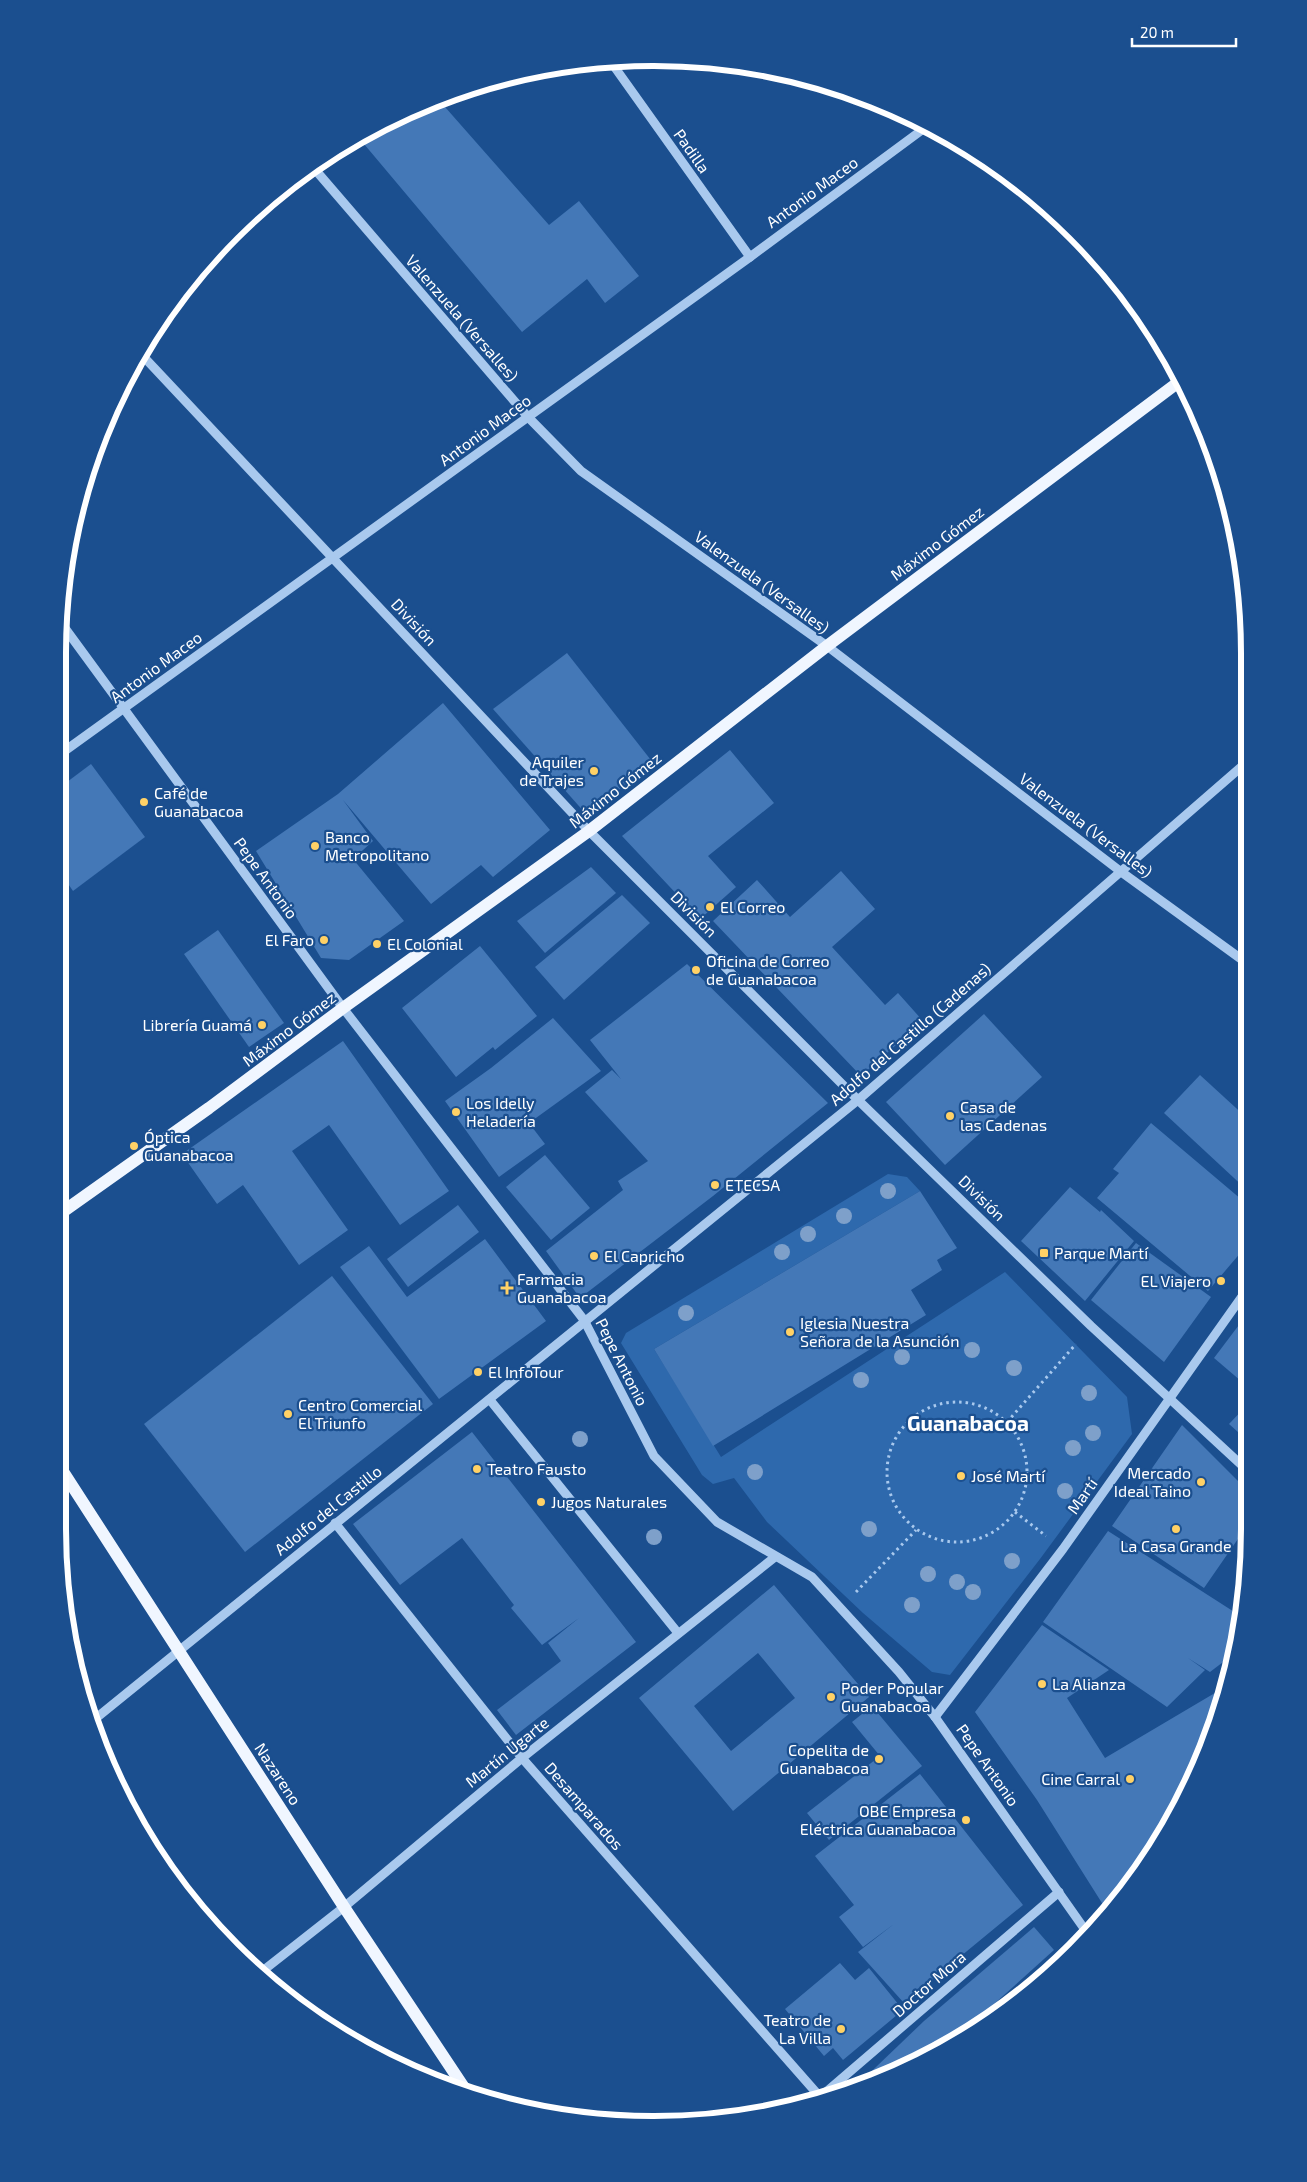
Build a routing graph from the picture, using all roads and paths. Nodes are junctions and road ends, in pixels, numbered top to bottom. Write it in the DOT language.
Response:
graph roads {
  1 [pos="615,68"];
  2 [pos="921,131"];
  3 [pos="317,172"];
  4 [pos="750,257"];
  5 [pos="146,359"];
  6 [pos="1175,385"];
  7 [pos="528,417"];
  8 [pos="333,557"];
  9 [pos="67,631"];
  10 [pos="827,646"];
  11 [pos="123,709"];
  12 [pos="66,750"];
  13 [pos="1241,767"];
  14 [pos="590,831"];
  15 [pos="1120,871"];
  16 [pos="1241,959"];
  17 [pos="343,1008"];
  18 [pos="858,1100"];
  19 [pos="66,1208"];
  20 [pos="1241,1298"];
  21 [pos="584,1320"];
  22 [pos="1091,1326"];
  23 [pos="1171,1397"];
  24 [pos="490,1400"];
  25 [pos="1007,1422"];
  26 [pos="1241,1464"];
  27 [pos="66,1476"];
  28 [pos="1015,1512"];
  29 [pos="335,1523"];
  30 [pos="916,1530"];
  31 [pos="1063,1549"];
  32 [pos="775,1557"];
  33 [pos="841,1609"];
  34 [pos="678,1633"];
  35 [pos="179,1650"];
  36 [pos="97,1717"];
  37 [pos="935,1717"];
  38 [pos="522,1758"];
  39 [pos="1059,1892"];
  40 [pos="344,1907"];
  41 [pos="1084,1928"];
  42 [pos="265,1969"];
  43 [pos="461,2084"];
  44 [pos="831,2088"];
  45 [pos="816,2093"];
  1 -- 4 [label="street, Padilla"];
  2 -- 4 [label="street, Antonio Maceo"];
  3 -- 7 [label="street, Valenzuela (Versalles)"];
  4 -- 7 [label="street, Antonio Maceo"];
  5 -- 8 [label="street, División"];
  6 -- 10 [label="main road, Máximo Gómez"];
  7 -- 8 [label="street, Antonio Maceo"];
  7 -- 10 [label="street, Valenzuela (Versalles)"];
  8 -- 11 [label="street, Antonio Maceo"];
  8 -- 14 [label="street, División"];
  9 -- 11 [label="street, Pepe Antonio"];
  10 -- 14 [label="main road, Máximo Gómez"];
  10 -- 15 [label="street, Valenzuela (Versalles)"];
  11 -- 12 [label="street, Antonio Maceo"];
  11 -- 17 [label="street, Pepe Antonio"];
  13 -- 15 [label="street, Adolfo del Castillo (Cadenas)"];
  14 -- 17 [label="main road, Máximo Gómez"];
  14 -- 18 [label="street, División"];
  15 -- 16 [label="street, Valenzuela (Versalles)"];
  15 -- 18 [label="street, Adolfo del Castillo (Cadenas)"];
  17 -- 19 [label="main road, Máximo Gómez"];
  17 -- 21 [label="street, Pepe Antonio"];
  18 -- 21 [label="street, Adolfo del Castillo (Cadenas)"];
  18 -- 22 [label="street, División"];
  20 -- 23 [label="street, Martí"];
  21 -- 24 [label="street, Adolfo del Castillo"];
  21 -- 32 [label="street, Pepe Antonio"];
  22 -- 23 [label="street, División"];
  22 -- 25 [label="path"];
  23 -- 26 [label="street, División"];
  23 -- 31 [label="street, Martí"];
  24 -- 29 [label="street, Adolfo del Castillo"];
  24 -- 34 [label="street"];
  25 -- 28 [label="path"];
  25 -- 30 [label="path"];
  27 -- 35 [label="main road, Nazareno"];
  28 -- 30 [label="path"];
  28 -- 31 [label="path"];
  29 -- 35 [label="street, Adolfo del Castillo"];
  29 -- 38 [label="street, Desamparados"];
  30 -- 33 [label="path"];
  31 -- 37 [label="street, Martí"];
  32 -- 33 [label="street, Pepe Antonio"];
  32 -- 34 [label="street, Martín Ugarte"];
  33 -- 37 [label="street, Pepe Antonio"];
  34 -- 38 [label="street, Martín Ugarte"];
  35 -- 36 [label="street, Adolfo del Castillo"];
  35 -- 40 [label="main road, Nazareno"];
  37 -- 39 [label="street, Pepe Antonio"];
  38 -- 40 [label="street, Martín Ugarte"];
  38 -- 45 [label="street, Desamparados"];
  39 -- 41 [label="street, Pepe Antonio"];
  39 -- 44 [label="street, Doctor Mora"];
  40 -- 42 [label="street, Martín Ugarte"];
  40 -- 43 [label="main road, Nazareno"];
}
